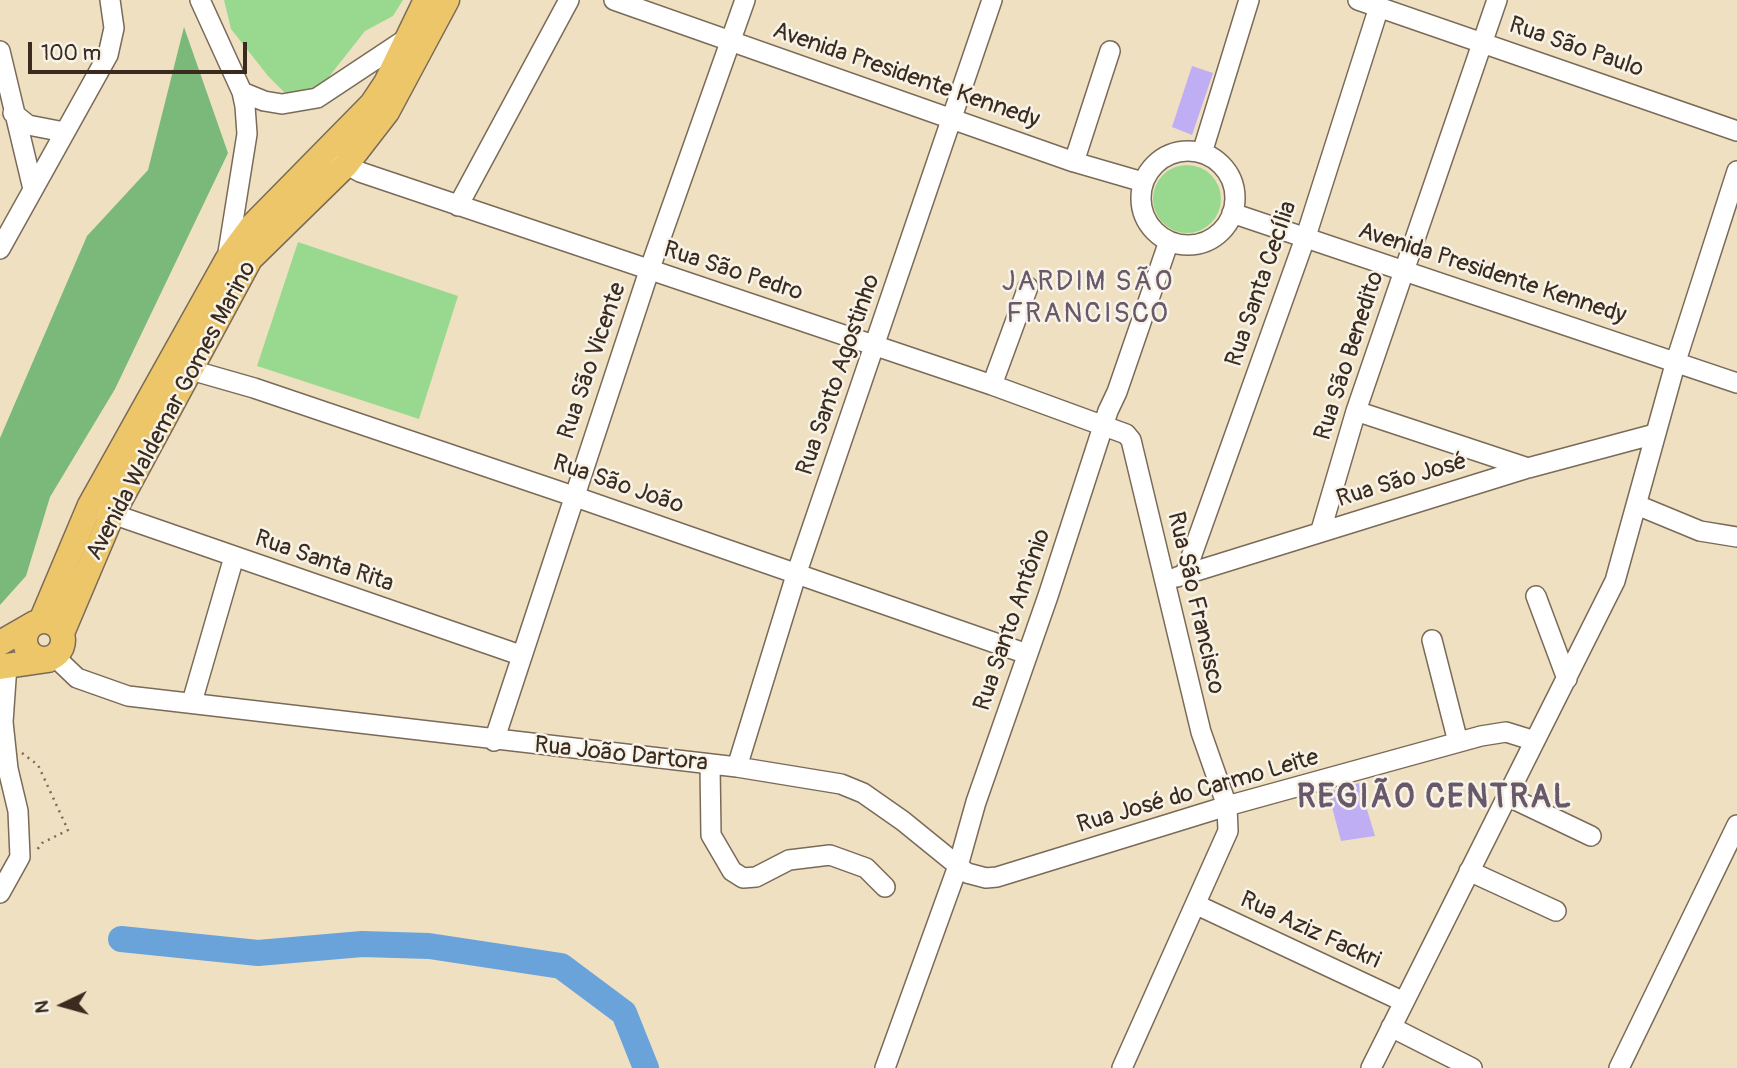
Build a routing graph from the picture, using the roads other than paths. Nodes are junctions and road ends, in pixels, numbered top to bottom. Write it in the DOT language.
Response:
graph roads {
  1 [pos="110,0"];
  2 [pos="200,0"];
  3 [pos="426,0"];
  4 [pos="447,0"];
  5 [pos="569,0"];
  6 [pos="614,0"];
  7 [pos="745,0"];
  8 [pos="992,0"];
  9 [pos="1249,0"];
  10 [pos="1358,0"];
  11 [pos="1497,0"];
  12 [pos="1379,7"];
  13 [pos="409,37"];
  14 [pos="731,41"];
  15 [pos="1484,42"];
  16 [pos="0,51"];
  17 [pos="1110,51"];
  18 [pos="242,92"];
  19 [pos="13,113"];
  20 [pos="951,118"];
  21 [pos="1737,131"];
  22 [pos="64,132"];
  23 [pos="1202,153"];
  24 [pos="337,159"];
  25 [pos="1074,162"];
  26 [pos="1737,171"];
  27 [pos="1143,182"];
  28 [pos="33,189"];
  29 [pos="458,206"];
  30 [pos="1232,213"];
  31 [pos="1304,239"];
  32 [pos="1169,241"];
  33 [pos="0,249"];
  34 [pos="227,260"];
  35 [pos="1404,270"];
  36 [pos="649,271"];
  37 [pos="1028,287"];
  38 [pos="875,345"];
  39 [pos="1676,361"];
  40 [pos="180,367"];
  41 [pos="1737,383"];
  42 [pos="992,385"];
  43 [pos="1117,392"];
  44 [pos="1356,411"];
  45 [pos="1104,425"];
  46 [pos="1126,434"];
  47 [pos="1656,434"];
  48 [pos="1528,468"];
  49 [pos="573,496"];
  50 [pos="1637,505"];
  51 [pos="101,510"];
  52 [pos="1321,530"];
  53 [pos="1737,537"];
  54 [pos="234,557"];
  55 [pos="797,572"];
  56 [pos="1185,574"];
  57 [pos="1165,581"];
  58 [pos="1536,596"];
  59 [pos="38,622"];
  60 [pos="62,633"];
  61 [pos="1432,640"];
  62 [pos="1027,653"];
  63 [pos="520,655"];
  64 [pos="3,658"];
  65 [pos="52,658"];
  66 [pos="1567,679"];
  67 [pos="192,702"];
  68 [pos="494,741"];
  69 [pos="1535,741"];
  70 [pos="1458,742"];
  71 [pos="710,765"];
  72 [pos="737,768"];
  73 [pos="1507,796"];
  74 [pos="1227,806"];
  75 [pos="1737,825"];
  76 [pos="1591,836"];
  77 [pos="958,866"];
  78 [pos="1469,871"];
  79 [pos="885,887"];
  80 [pos="0,893"];
  81 [pos="1197,905"];
  82 [pos="1556,911"];
  83 [pos="1402,1001"];
  84 [pos="1391,1027"];
  85 [pos="885,1068"];
  86 [pos="1122,1068"];
  87 [pos="1370,1068"];
  88 [pos="1472,1068"];
  89 [pos="1619,1068"];
  1 -- 22 [label="street"];
  2 -- 18 [label="street"];
  3 -- 13 [label="main road, Avenida Waldemar Gomes Marino"];
  4 -- 24 [label="main road, Avenida Waldemar Gomes Marino"];
  5 -- 29 [label="street"];
  6 -- 14 [label="street, Avenida Presidente Kennedy"];
  7 -- 14 [label="street, Rua São Vicente"];
  8 -- 20 [label="street, Rua Santo Agostinho"];
  9 -- 23 [label="street"];
  10 -- 12 [label="street, Rua São Paulo"];
  11 -- 15 [label="street, Rua São Benedito"];
  12 -- 15 [label="street, Rua São Paulo"];
  12 -- 31 [label="street, Rua Santa Cecília"];
  13 -- 18 [label="street"];
  13 -- 24 [label="main road, Avenida Waldemar Gomes Marino"];
  14 -- 20 [label="street, Avenida Presidente Kennedy"];
  14 -- 36 [label="street, Rua São Vicente"];
  15 -- 21 [label="street, Rua São Paulo"];
  15 -- 35 [label="street, Rua São Benedito"];
  16 -- 19 [label="street"];
  17 -- 25 [label="street"];
  18 -- 34 [label="street"];
  19 -- 22 [label="street"];
  19 -- 28 [label="street"];
  20 -- 25 [label="street, Avenida Presidente Kennedy"];
  20 -- 38 [label="street, Rua Santo Agostinho"];
  22 -- 28 [label="street"];
  23 -- 27 [label="street"];
  23 -- 30 [label="street"];
  24 -- 29 [label="street, Rua São Pedro"];
  24 -- 34 [label="main road, Avenida Waldemar Gomes Marino"];
  24 -- 40 [label="main road, Avenida Waldemar Gomes Marino"];
  25 -- 27 [label="street, Avenida Presidente Kennedy"];
  26 -- 39 [label="street"];
  27 -- 32 [label="street"];
  28 -- 33 [label="street"];
  29 -- 36 [label="street, Rua São Pedro"];
  30 -- 31 [label="street, Avenida Presidente Kennedy"];
  30 -- 32 [label="street"];
  31 -- 35 [label="street, Avenida Presidente Kennedy"];
  31 -- 56 [label="street, Rua Santa Cecília"];
  32 -- 43 [label="street, Rua Santo Antônio"];
  34 -- 40 [label="main road, Avenida Waldemar Gomes Marino"];
  35 -- 39 [label="street, Avenida Presidente Kennedy"];
  35 -- 44 [label="street, Rua São Benedito"];
  36 -- 38 [label="street, Rua São Pedro"];
  36 -- 49 [label="street, Rua São Vicente"];
  37 -- 42 [label="street"];
  38 -- 42 [label="street, Rua São Pedro"];
  38 -- 55 [label="street, Rua Santo Agostinho"];
  39 -- 41 [label="street, Avenida Presidente Kennedy"];
  39 -- 47 [label="street"];
  40 -- 49 [label="street, Rua São João"];
  40 -- 51 [label="main road, Avenida Waldemar Gomes Marino"];
  42 -- 45 [label="street, Rua São Pedro"];
  43 -- 45 [label="street, Rua Santo Antônio"];
  43 -- 46 [label="street"];
  44 -- 48 [label="street"];
  44 -- 52 [label="street, Rua São Benedito"];
  45 -- 46 [label="street"];
  45 -- 62 [label="street, Rua Santo Antônio"];
  46 -- 57 [label="street, Rua São Francisco"];
  47 -- 48 [label="street, Rua São José"];
  47 -- 50 [label="street"];
  48 -- 52 [label="street, Rua São José"];
  49 -- 55 [label="street, Rua São João"];
  49 -- 63 [label="street, Rua São Vicente"];
  50 -- 53 [label="street"];
  50 -- 66 [label="street"];
  51 -- 54 [label="street, Rua Santa Rita"];
  51 -- 59 [label="main road, Avenida Waldemar Gomes Marino"];
  51 -- 60 [label="main road, Avenida Waldemar Gomes Marino"];
  52 -- 56 [label="street, Rua São José"];
  54 -- 63 [label="street, Rua Santa Rita"];
  54 -- 67 [label="street"];
  55 -- 62 [label="street, Rua São João"];
  55 -- 72 [label="street, Rua Santo Agostinho"];
  56 -- 57 [label="street, Rua São José"];
  57 -- 74 [label="street, Rua São Francisco"];
  58 -- 66 [label="street"];
  59 -- 60 [label="main road"];
  59 -- 64 [label="main road"];
  59 -- 65 [label="main road"];
  60 -- 65 [label="main road"];
  61 -- 70 [label="street"];
  62 -- 77 [label="street, Rua Santo Antônio"];
  63 -- 68 [label="street, Rua São Vicente"];
  64 -- 65 [label="main road"];
  64 -- 80 [label="street"];
  65 -- 67 [label="street, Rua João Dartora"];
  66 -- 69 [label="street"];
  67 -- 68 [label="street, Rua João Dartora"];
  68 -- 71 [label="street, Rua João Dartora"];
  69 -- 70 [label="street, Rua José do Carmo Leite"];
  69 -- 73 [label="street"];
  70 -- 74 [label="street, Rua José do Carmo Leite"];
  71 -- 72 [label="street, Rua João Dartora"];
  71 -- 79 [label="street"];
  72 -- 77 [label="street, Rua João Dartora"];
  73 -- 76 [label="street"];
  73 -- 78 [label="street"];
  74 -- 77 [label="street, Rua José do Carmo Leite"];
  74 -- 81 [label="street"];
  75 -- 89 [label="street"];
  77 -- 85 [label="street"];
  78 -- 82 [label="street"];
  78 -- 83 [label="street"];
  81 -- 83 [label="street, Rua Aziz Fackri"];
  81 -- 86 [label="street"];
  83 -- 84 [label="street"];
  84 -- 87 [label="street"];
  84 -- 88 [label="street"];
}
